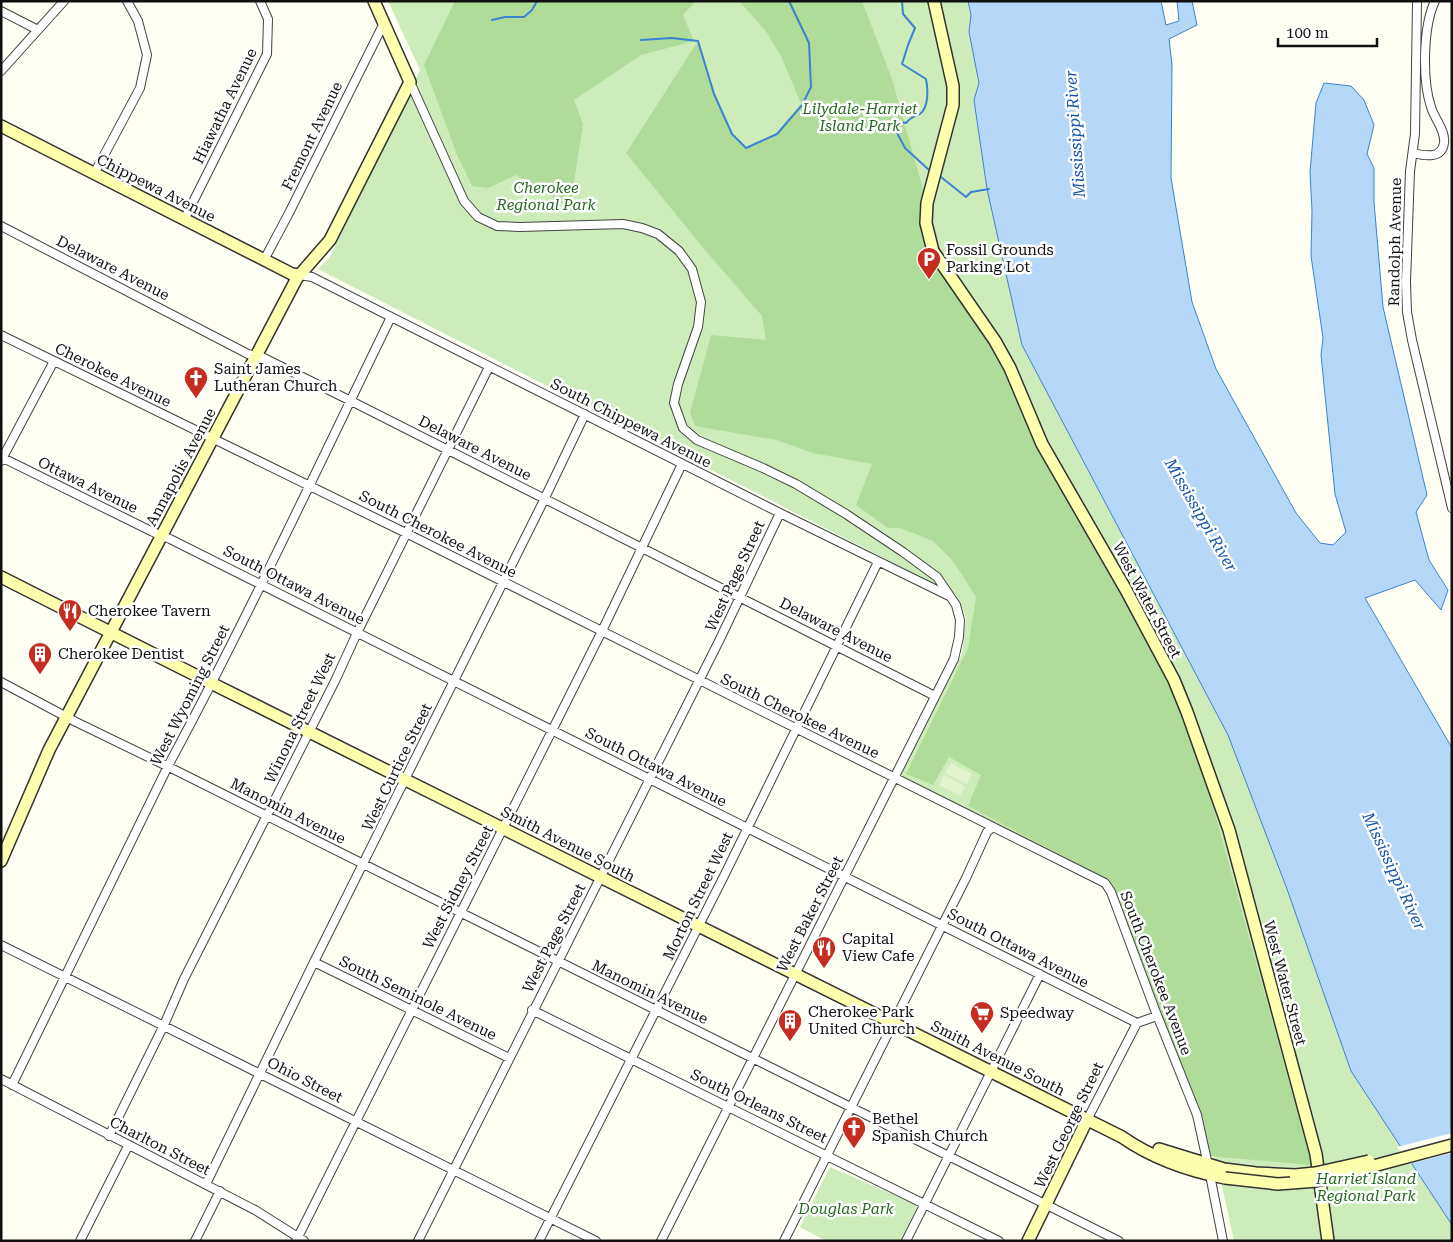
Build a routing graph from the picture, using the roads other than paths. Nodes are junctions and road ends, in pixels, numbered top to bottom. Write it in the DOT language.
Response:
graph roads {
  1 [pos="64,1"];
  2 [pos="127,1"];
  3 [pos="260,1"];
  4 [pos="374,1"];
  5 [pos="934,1"];
  6 [pos="1417,1"];
  7 [pos="1435,1"];
  8 [pos="1,11"];
  9 [pos="384,23"];
  10 [pos="38,30"];
  11 [pos="1,71"];
  12 [pos="410,82"];
  13 [pos="1,126"];
  14 [pos="1413,153"];
  15 [pos="94,174"];
  16 [pos="184,220"];
  17 [pos="1,226"];
  18 [pos="264,260"];
  19 [pos="298,275"];
  20 [pos="391,317"];
  21 [pos="1,334"];
  22 [pos="256,356"];
  23 [pos="54,362"];
  24 [pos="489,366"];
  25 [pos="351,400"];
  26 [pos="585,414"];
  27 [pos="213,439"];
  28 [pos="448,450"];
  29 [pos="2,459"];
  30 [pos="682,464"];
  31 [pos="310,486"];
  32 [pos="545,498"];
  33 [pos="1452,508"];
  34 [pos="780,513"];
  35 [pos="406,533"];
  36 [pos="162,536"];
  37 [pos="643,548"];
  38 [pos="878,562"];
  39 [pos="1,577"];
  40 [pos="503,582"];
  41 [pos="260,584"];
  42 [pos="951,596"];
  43 [pos="741,597"];
  44 [pos="602,631"];
  45 [pos="111,632"];
  46 [pos="357,633"];
  47 [pos="838,647"];
  48 [pos="454,681"];
  49 [pos="699,681"];
  50 [pos="1,682"];
  51 [pos="211,683"];
  52 [pos="935,696"];
  53 [pos="66,716"];
  54 [pos="797,729"];
  55 [pos="552,730"];
  56 [pos="308,731"];
  57 [pos="168,766"];
  58 [pos="894,777"];
  59 [pos="650,779"];
  60 [pos="405,780"];
  61 [pos="266,816"];
  62 [pos="993,827"];
  63 [pos="503,828"];
  64 [pos="746,828"];
  65 [pos="1,860"];
  66 [pos="363,864"];
  67 [pos="601,877"];
  68 [pos="844,877"];
  69 [pos="460,913"];
  70 [pos="942,925"];
  71 [pos="698,926"];
  72 [pos="1,945"];
  73 [pos="557,961"];
  74 [pos="314,962"];
  75 [pos="795,974"];
  76 [pos="1040,974"];
  77 [pos="65,976"];
  78 [pos="412,1010"];
  79 [pos="532,1010"];
  80 [pos="655,1010"];
  81 [pos="1158,1016"];
  82 [pos="894,1023"];
  83 [pos="1137,1023"];
  84 [pos="164,1025"];
  85 [pos="509,1058"];
  86 [pos="631,1058"];
  87 [pos="753,1058"];
  88 [pos="990,1071"];
  89 [pos="261,1073"];
  90 [pos="1,1079"];
  91 [pos="12,1085"];
  92 [pos="728,1106"];
  93 [pos="851,1106"];
  94 [pos="1087,1120"];
  95 [pos="356,1122"];
  96 [pos="109,1136"];
  97 [pos="1452,1144"];
  98 [pos="128,1146"];
  99 [pos="826,1155"];
  100 [pos="948,1155"];
  101 [pos="453,1170"];
  102 [pos="1209,1170"];
  103 [pos="206,1184"];
  104 [pos="220,1191"];
  105 [pos="924,1204"];
  106 [pos="1046,1204"];
  107 [pos="550,1219"];
  108 [pos="299,1239"];
  109 [pos="80,1241"];
  110 [pos="195,1241"];
  111 [pos="418,1241"];
  112 [pos="539,1241"];
  113 [pos="596,1241"];
  114 [pos="661,1241"];
  115 [pos="784,1241"];
  116 [pos="906,1241"];
  117 [pos="999,1241"];
  118 [pos="1028,1241"];
  119 [pos="1119,1241"];
  120 [pos="1223,1241"];
  121 [pos="1328,1241"];
  1 -- 10 [label="street"];
  2 -- 15 [label="street"];
  3 -- 16 [label="street, Hiawatha Avenue"];
  4 -- 9 [label="street"];
  5 -- 121 [label="street, West Water Street"];
  6 -- 14 [label="street, Randolph Avenue"];
  7 -- 14 [label="street"];
  8 -- 10 [label="street"];
  9 -- 12 [label="street"];
  9 -- 18 [label="street, Fremont Avenue"];
  10 -- 11 [label="street"];
  12 -- 19 [label="street, Annapolis Avenue"];
  12 -- 42 [label="street, West Baker Street"];
  13 -- 15 [label="street, Chippewa Avenue"];
  14 -- 33 [label="street, Randolph Avenue"];
  15 -- 16 [label="street, Chippewa Avenue"];
  16 -- 18 [label="street, Chippewa Avenue"];
  17 -- 22 [label="street, Delaware Avenue"];
  18 -- 19 [label="street, Chippewa Avenue"];
  19 -- 20 [label="street, South Chippewa Avenue"];
  19 -- 22 [label="street, Annapolis Avenue"];
  20 -- 24 [label="street, South Chippewa Avenue"];
  20 -- 25 [label="street, West Wyoming Street"];
  21 -- 23 [label="street, Cherokee Avenue"];
  22 -- 25 [label="street, Delaware Avenue"];
  22 -- 27 [label="street, Annapolis Avenue"];
  23 -- 27 [label="street, Cherokee Avenue"];
  23 -- 29 [label="street"];
  24 -- 26 [label="street, South Chippewa Avenue"];
  24 -- 28 [label="street, Winona Street West"];
  25 -- 28 [label="street, Delaware Avenue"];
  25 -- 31 [label="street, West Wyoming Street"];
  26 -- 30 [label="street, South Chippewa Avenue"];
  26 -- 32 [label="street, West Curtice Street"];
  27 -- 31 [label="street, South Cherokee Avenue"];
  27 -- 36 [label="street, Annapolis Avenue"];
  28 -- 32 [label="street, Delaware Avenue"];
  28 -- 35 [label="street, Winona Street West"];
  29 -- 36 [label="street, Ottawa Avenue"];
  30 -- 34 [label="street, South Chippewa Avenue"];
  30 -- 37 [label="street, West Sidney Street"];
  31 -- 35 [label="street, South Cherokee Avenue"];
  31 -- 41 [label="street, West Wyoming Street"];
  32 -- 37 [label="street, Delaware Avenue"];
  32 -- 40 [label="street, West Curtice Street"];
  34 -- 38 [label="street, South Chippewa Avenue"];
  34 -- 43 [label="street, West Page Street"];
  35 -- 40 [label="street, South Cherokee Avenue"];
  35 -- 46 [label="street, Winona Street West"];
  36 -- 41 [label="street, South Ottawa Avenue"];
  36 -- 45 [label="street, Annapolis Avenue"];
  37 -- 43 [label="street, Delaware Avenue"];
  37 -- 44 [label="street, West Sidney Street"];
  38 -- 42 [label="street, South Chippewa Avenue"];
  38 -- 47 [label="street, Morton Street West"];
  39 -- 45 [label="street, Smith Avenue South"];
  40 -- 44 [label="street, South Cherokee Avenue"];
  40 -- 48 [label="street, West Curtice Street"];
  41 -- 46 [label="street, South Ottawa Avenue"];
  41 -- 51 [label="street, West Wyoming Street"];
  42 -- 52 [label="street, West Baker Street"];
  43 -- 47 [label="street, Delaware Avenue"];
  43 -- 49 [label="street, West Page Street"];
  44 -- 49 [label="street, South Cherokee Avenue"];
  44 -- 55 [label="street, West Sidney Street"];
  45 -- 51 [label="street, Smith Avenue South"];
  45 -- 53 [label="street, Annapolis Avenue"];
  46 -- 48 [label="street, South Ottawa Avenue"];
  46 -- 56 [label="street, Winona Street West"];
  47 -- 52 [label="street, Delaware Avenue"];
  47 -- 54 [label="street, Morton Street West"];
  48 -- 55 [label="street, South Ottawa Avenue"];
  48 -- 60 [label="street, West Curtice Street"];
  49 -- 54 [label="street, South Cherokee Avenue"];
  49 -- 59 [label="street, West Page Street"];
  50 -- 53 [label="street"];
  51 -- 56 [label="street, Smith Avenue South"];
  51 -- 57 [label="street, West Wyoming Street"];
  52 -- 58 [label="street, West Baker Street"];
  53 -- 57 [label="street, Manomin Avenue"];
  53 -- 65 [label="street, Annapolis Avenue"];
  54 -- 58 [label="street, South Cherokee Avenue"];
  54 -- 64 [label="street, Morton Street West"];
  55 -- 59 [label="street, South Ottawa Avenue"];
  55 -- 63 [label="street, West Sidney Street"];
  56 -- 60 [label="street, Smith Avenue South"];
  56 -- 61 [label="street, Winona Street West"];
  57 -- 61 [label="street, Manomin Avenue"];
  57 -- 77 [label="street, West Wyoming Street"];
  58 -- 62 [label="street, South Cherokee Avenue"];
  58 -- 68 [label="street, West Baker Street"];
  59 -- 64 [label="street, South Ottawa Avenue"];
  59 -- 67 [label="street, West Page Street"];
  60 -- 63 [label="street, Smith Avenue South"];
  60 -- 66 [label="street, West Curtice Street"];
  61 -- 66 [label="street, Manomin Avenue"];
  61 -- 84 [label="street, Winona Street West"];
  62 -- 70 [label="street"];
  62 -- 81 [label="street, South Cherokee Avenue"];
  63 -- 67 [label="street, Smith Avenue South"];
  63 -- 69 [label="street, West Sidney Street"];
  64 -- 68 [label="street, South Ottawa Avenue"];
  64 -- 71 [label="street, Morton Street West"];
  66 -- 69 [label="street, Manomin Avenue"];
  66 -- 74 [label="street, West Curtice Street"];
  67 -- 71 [label="street, Smith Avenue South"];
  67 -- 73 [label="street, West Page Street"];
  68 -- 70 [label="street, South Ottawa Avenue"];
  68 -- 75 [label="street, West Baker Street"];
  69 -- 73 [label="street, Manomin Avenue"];
  69 -- 78 [label="street, West Sidney Street"];
  70 -- 76 [label="street, South Ottawa Avenue"];
  70 -- 82 [label="street"];
  71 -- 75 [label="street, Smith Avenue South"];
  71 -- 80 [label="street, Morton Street West"];
  72 -- 77 [label="street, Ohio Street"];
  73 -- 79 [label="street, West Page Street"];
  73 -- 80 [label="street, Manomin Avenue"];
  74 -- 78 [label="street, South Seminole Avenue"];
  74 -- 89 [label="street, West Curtice Street"];
  75 -- 82 [label="street, Smith Avenue South"];
  75 -- 87 [label="street, West Baker Street"];
  76 -- 83 [label="street, South Ottawa Avenue"];
  76 -- 88 [label="street"];
  77 -- 84 [label="street, Ohio Street"];
  77 -- 91 [label="street, West Wyoming Street"];
  78 -- 85 [label="street, South Seminole Avenue"];
  78 -- 95 [label="street, West Sidney Street"];
  79 -- 85 [label="street, West Page Street"];
  79 -- 86 [label="street, South Orleans Street"];
  80 -- 86 [label="street, Morton Street West"];
  80 -- 87 [label="street, Manomin Avenue"];
  81 -- 83 [label="street"];
  81 -- 102 [label="street, South Cherokee Avenue"];
  82 -- 88 [label="street, Smith Avenue South"];
  82 -- 93 [label="street"];
  83 -- 94 [label="street, West George Street"];
  84 -- 89 [label="street, Ohio Street"];
  84 -- 96 [label="street, Winona Street West"];
  85 -- 101 [label="street, West Page Street"];
  86 -- 92 [label="street, South Orleans Street"];
  86 -- 107 [label="street, Morton Street West"];
  87 -- 92 [label="street, West Baker Street"];
  87 -- 93 [label="street, Manomin Avenue"];
  88 -- 94 [label="street, Smith Avenue South"];
  88 -- 100 [label="street"];
  89 -- 95 [label="street, Ohio Street"];
  89 -- 103 [label="street, West Curtice Street"];
  90 -- 91 [label="street, Charlton Street"];
  91 -- 96 [label="street, Charlton Street"];
  92 -- 99 [label="street, South Orleans Street"];
  92 -- 114 [label="street, West Baker Street"];
  93 -- 99 [label="street"];
  93 -- 100 [label="street, Manomin Avenue"];
  94 -- 102 [label="street, Smith Avenue South"];
  94 -- 106 [label="street, West George Street"];
  95 -- 101 [label="street, Ohio Street"];
  95 -- 108 [label="street, West Sidney Street"];
  96 -- 98 [label="street, Charlton Street"];
  97 -- 102 [label="street, Smith Avenue South, bridge"];
  98 -- 103 [label="street, Charlton Street"];
  98 -- 109 [label="street"];
  99 -- 105 [label="street, South Orleans Street"];
  99 -- 115 [label="street"];
  100 -- 105 [label="street"];
  100 -- 106 [label="street, Manomin Avenue"];
  101 -- 107 [label="street, Ohio Street"];
  101 -- 111 [label="street, West Page Street"];
  102 -- 120 [label="street, South Cherokee Avenue"];
  103 -- 104 [label="street, Charlton Street"];
  104 -- 108 [label="street, Charlton Street"];
  104 -- 110 [label="street"];
  105 -- 116 [label="street"];
  105 -- 117 [label="street, South Orleans Street"];
  106 -- 118 [label="street, West George Street"];
  106 -- 119 [label="street, Manomin Avenue"];
  107 -- 112 [label="street, Morton Street West"];
  107 -- 113 [label="street, Ohio Street"];
}
